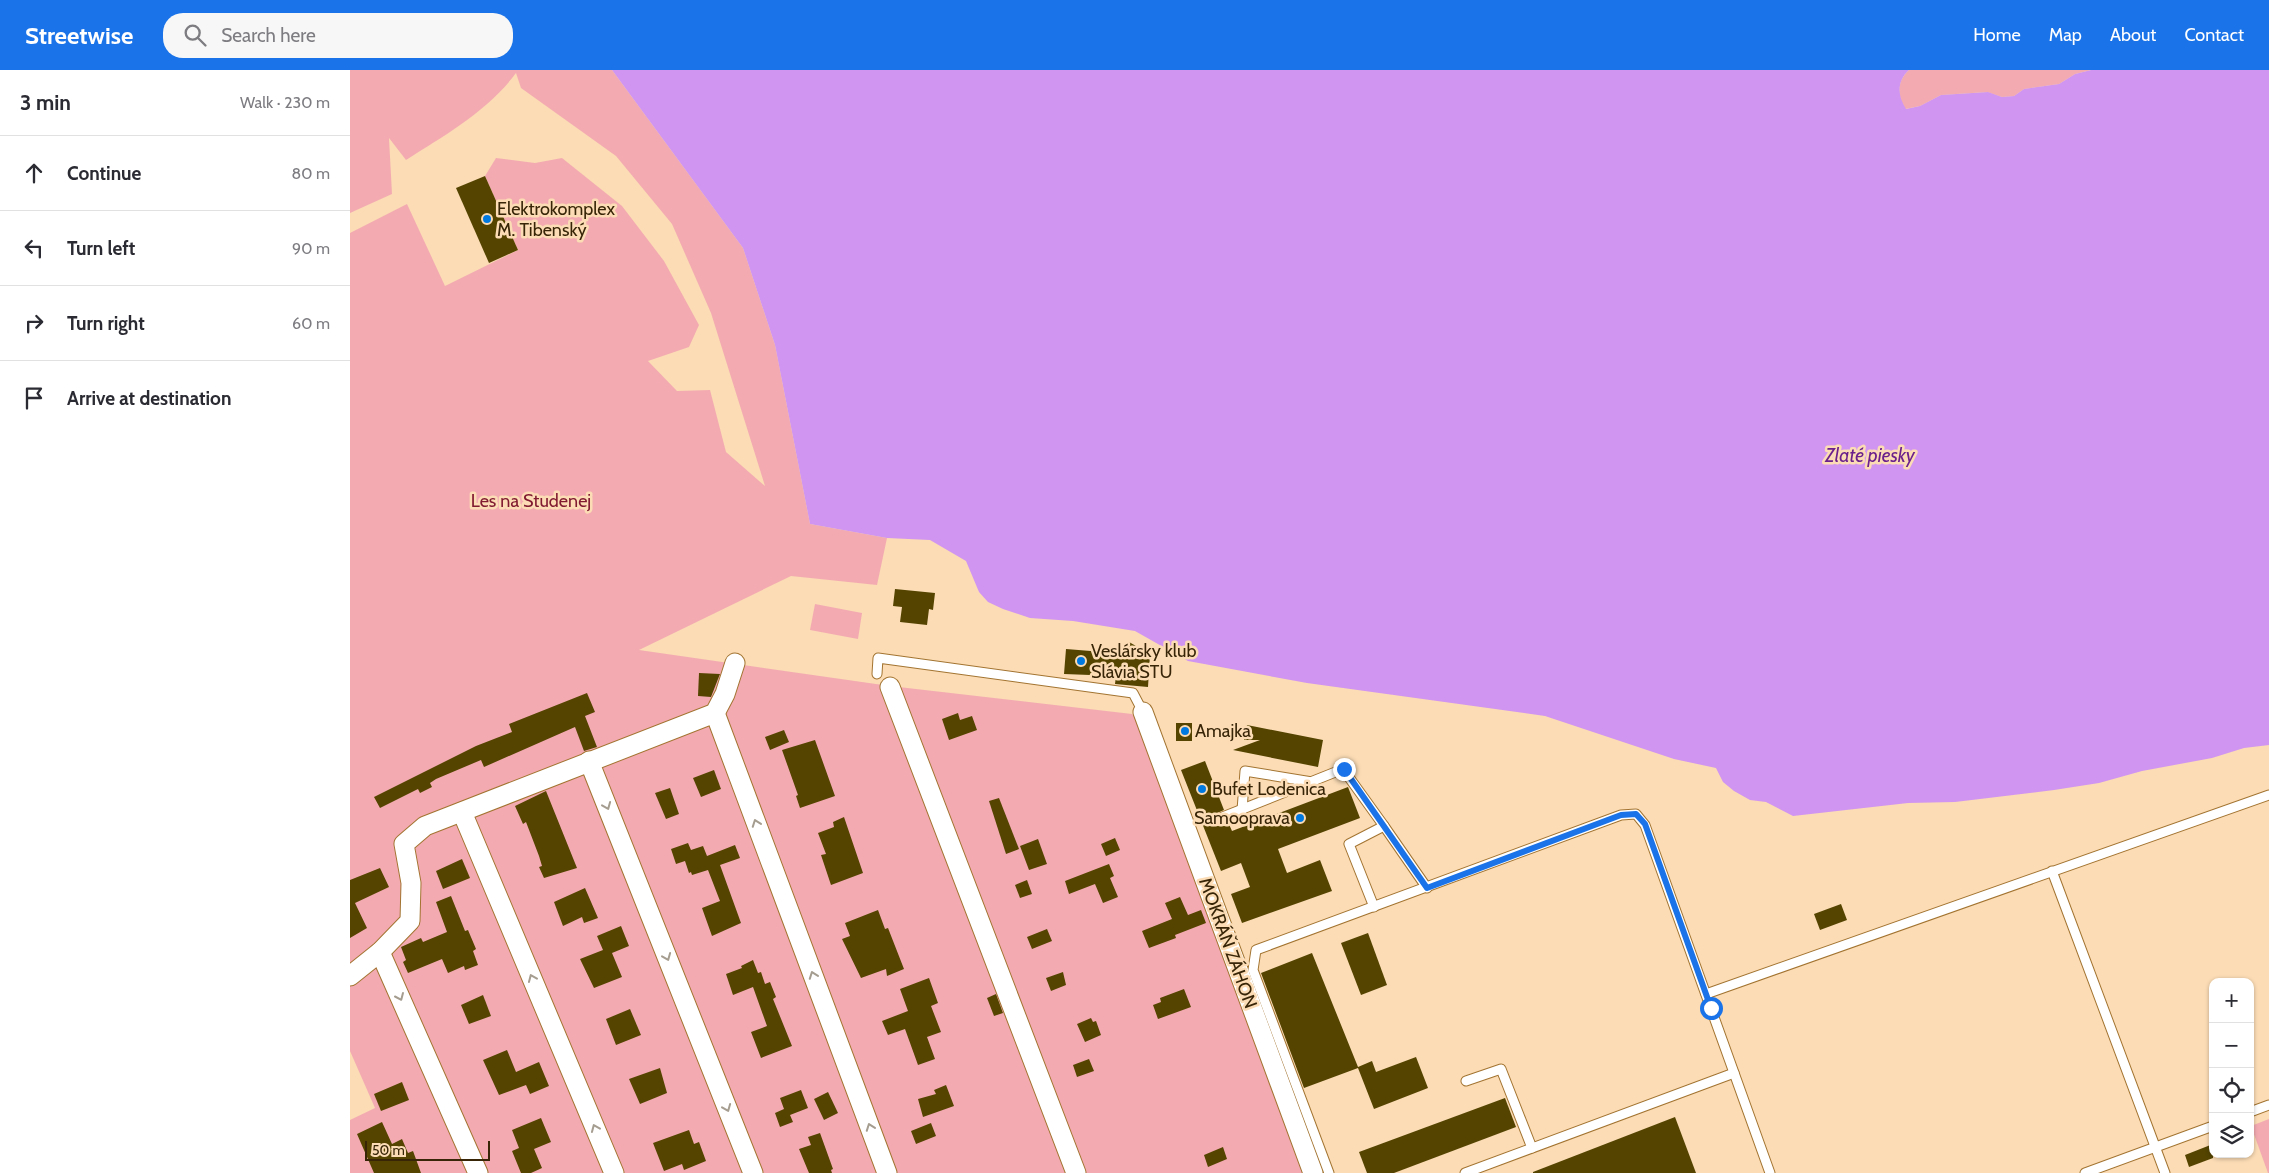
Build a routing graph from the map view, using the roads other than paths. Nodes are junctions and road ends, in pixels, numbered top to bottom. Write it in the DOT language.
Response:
graph roads {
  1 [pos="735,663"];
  2 [pos="884,680"];
  3 [pos="1143,712"];
  4 [pos="715,713"];
  5 [pos="589,761"];
  6 [pos="1312,782"];
  7 [pos="2269,795"];
  8 [pos="1242,810"];
  9 [pos="462,812"];
  10 [pos="1220,818"];
  11 [pos="1384,826"];
  12 [pos="2052,872"];
  13 [pos="1427,888"];
  14 [pos="1374,907"];
  15 [pos="380,952"];
  16 [pos="350,976"];
  17 [pos="1706,994"];
  18 [pos="1734,1073"];
  19 [pos="1466,1081"];
  20 [pos="2269,1105"];
  21 [pos="2254,1111"];
  22 [pos="2209,1127"];
  23 [pos="2155,1147"];
  24 [pos="1532,1148"];
  25 [pos="478,1173"];
  26 [pos="614,1173"];
  27 [pos="753,1173"];
  28 [pos="887,1173"];
  29 [pos="1076,1173"];
  30 [pos="1313,1173"];
  31 [pos="1329,1173"];
  32 [pos="1465,1173"];
  33 [pos="1770,1173"];
  34 [pos="2085,1173"];
  35 [pos="2165,1173"];
  1 -- 4 [label="street"];
  2 -- 3 [label="lane"];
  2 -- 29 [label="street"];
  3 -- 30 [label="street, MOKRÁŇ ZÁHON"];
  4 -- 5 [label="street"];
  28 -- 4 [label="street, one-way"];
  5 -- 9 [label="street"];
  5 -- 27 [label="street, one-way"];
  6 -- 8 [label="lane"];
  6 -- 8 [label="lane"];
  6 -- 11 [label="lane"];
  7 -- 12 [label="lane"];
  8 -- 10 [label="lane"];
  9 -- 15 [label="street"];
  26 -- 9 [label="street, one-way"];
  11 -- 13 [label="lane"];
  11 -- 14 [label="lane"];
  12 -- 17 [label="lane"];
  12 -- 23 [label="lane"];
  13 -- 14 [label="lane"];
  13 -- 17 [label="lane"];
  14 -- 31 [label="lane"];
  15 -- 16 [label="street"];
  15 -- 25 [label="street, one-way"];
  17 -- 18 [label="lane"];
  18 -- 24 [label="lane"];
  18 -- 33 [label="lane"];
  19 -- 24 [label="lane"];
  20 -- 21 [label="lane"];
  22 -- 23 [label="lane"];
  23 -- 34 [label="lane"];
  23 -- 35 [label="lane"];
  24 -- 32 [label="lane"];
}
